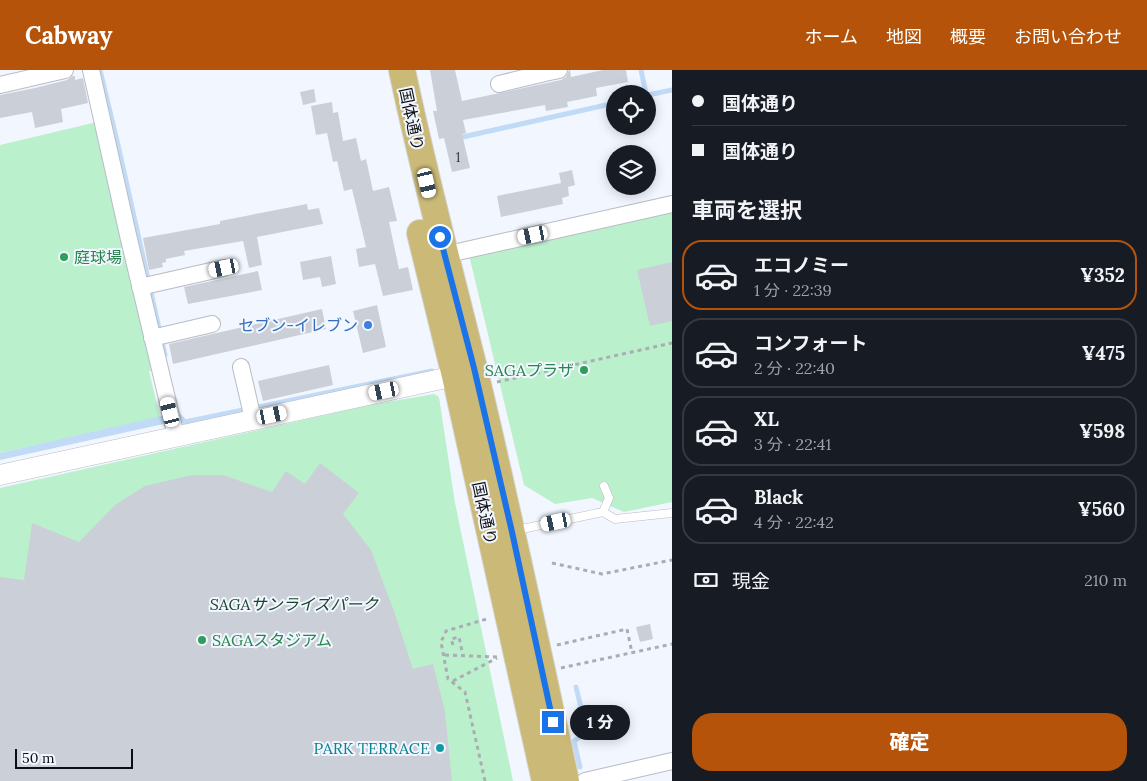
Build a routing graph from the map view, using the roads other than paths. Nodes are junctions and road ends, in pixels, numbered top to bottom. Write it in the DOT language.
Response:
graph roads {
  1 [pos="65,70"];
  2 [pos="91,70"];
  3 [pos="385,70"];
  4 [pos="402,70"];
  5 [pos="549,71"];
  6 [pos="500,84"];
  7 [pos="0,85"];
  8 [pos="672,204"];
  9 [pos="444,255"];
  10 [pos="224,268"];
  11 [pos="146,285"];
  12 [pos="212,324"];
  13 [pos="158,336"];
  14 [pos="241,367"];
  15 [pos="455,376"];
  16 [pos="253,419"];
  17 [pos="173,425"];
  18 [pos="0,475"];
  19 [pos="604,486"];
  20 [pos="603,512"];
  21 [pos="672,513"];
  22 [pos="501,533"];
  23 [pos="672,761"];
  24 [pos="544,781"];
  25 [pos="566,781"];
  26 [pos="585,781"];
  1 -- 7 [label="street"];
  2 -- 11 [label="street"];
  3 -- 15 [label="highway, 国体通り"];
  4 -- 9 [label="highway, 国体通り"];
  5 -- 6 [label="street"];
  8 -- 9 [label="street"];
  9 -- 22 [label="highway, 国体通り"];
  10 -- 11 [label="street"];
  11 -- 13 [label="street"];
  12 -- 13 [label="street"];
  13 -- 17 [label="street"];
  14 -- 16 [label="street"];
  15 -- 16 [label="street"];
  15 -- 22 [label="highway, 国体通り"];
  16 -- 17 [label="street"];
  17 -- 18 [label="street"];
  19 -- 20 [label="lane"];
  20 -- 21 [label="lane"];
  20 -- 22 [label="lane"];
  22 -- 24 [label="highway, 国体通り"];
  22 -- 25 [label="highway, 国体通り"];
  23 -- 26 [label="street"];
}
